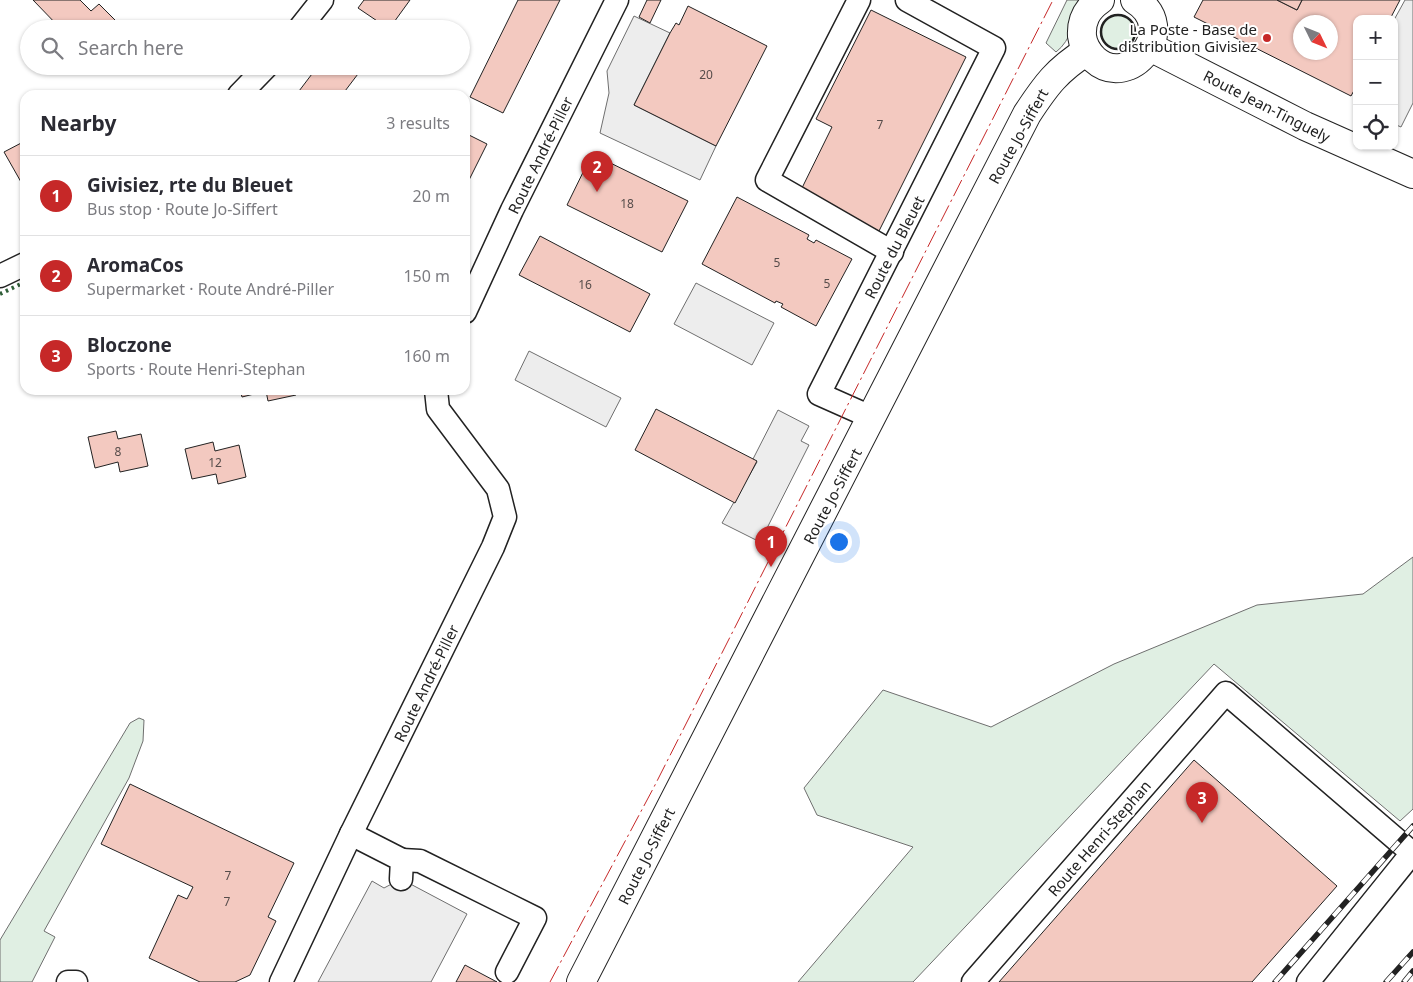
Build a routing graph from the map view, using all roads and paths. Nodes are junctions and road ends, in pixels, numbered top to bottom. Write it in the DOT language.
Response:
graph roads {
  1 [pos="322,0"];
  2 [pos="617,0"];
  3 [pos="860,0"];
  4 [pos="907,0"];
  5 [pos="1100,0"];
  6 [pos="1135,0"];
  7 [pos="306,20"];
  8 [pos="1150,47"];
  9 [pos="1087,51"];
  10 [pos="258,75"];
  11 [pos="244,90"];
  12 [pos="1413,174"];
  13 [pos="892,252"];
  14 [pos="20,266"];
  15 [pos="0,276"];
  16 [pos="470,301"];
  17 [pos="437,395"];
  18 [pos="873,418"];
  19 [pos="351,834"];
  20 [pos="507,972"];
  21 [pos="68,982"];
  22 [pos="76,982"];
  23 [pos="281,982"];
  24 [pos="581,982"];
  25 [pos="973,982"];
  26 [pos="1308,982"];
  1 -- 7 [label="street"];
  2 -- 16 [label="street, Route André-Piller"];
  3 -- 13 [label="street"];
  4 -- 13 [label="street, Route du Bleuet"];
  5 -- 9 [label="main road"];
  6 -- 8 [label="main road"];
  8 -- 9 [label="main road"];
  8 -- 12 [label="main road, Route Jean-Tinguely"];
  9 -- 18 [label="main road, Route Jo-Siffert"];
  10 -- 11 [label="street"];
  13 -- 18 [label="street, Route du Bleuet"];
  14 -- 15 [label="street"];
  17 -- 19 [label="street, Route André-Piller"];
  18 -- 24 [label="main road, Route Jo-Siffert"];
  19 -- 20 [label="street"];
  19 -- 23 [label="street, Route André-Piller"];
  21 -- 22 [label="street"];
  25 -- 26 [label="street, Route Henri-Stephan"];
}
